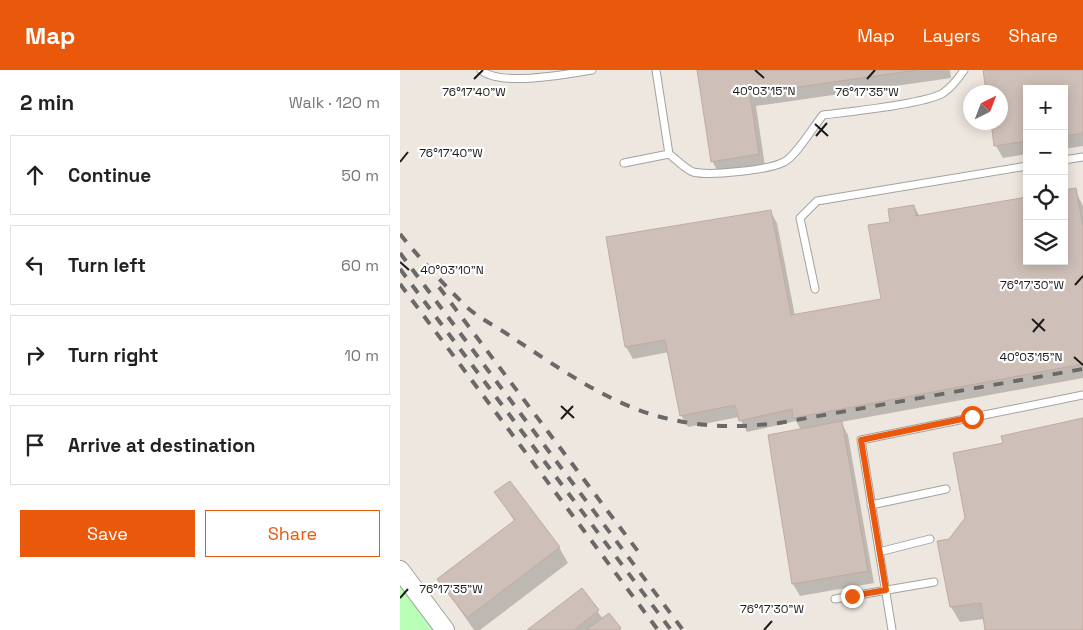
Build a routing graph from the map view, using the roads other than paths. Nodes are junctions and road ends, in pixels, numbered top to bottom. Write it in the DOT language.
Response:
graph roads {
  1 [pos="481,70"];
  2 [pos="592,70"];
  3 [pos="656,70"];
  4 [pos="964,70"];
  5 [pos="669,154"];
  6 [pos="1083,157"];
  7 [pos="1068,159"];
  8 [pos="624,162"];
  9 [pos="1023,167"];
  10 [pos="815,289"];
  11 [pos="1083,395"];
  12 [pos="946,489"];
  13 [pos="872,505"];
  14 [pos="930,539"];
  15 [pos="879,552"];
  16 [pos="400,570"];
  17 [pos="934,582"];
  18 [pos="886,590"];
  19 [pos="835,599"];
  20 [pos="445,630"];
  21 [pos="892,630"];
  1 -- 2 [label="lane"];
  3 -- 5 [label="lane"];
  4 -- 5 [label="lane"];
  5 -- 8 [label="lane"];
  6 -- 7 [label="lane"];
  9 -- 10 [label="lane"];
  11 -- 13 [label="lane"];
  12 -- 13 [label="lane"];
  13 -- 15 [label="lane"];
  14 -- 15 [label="lane"];
  15 -- 18 [label="lane"];
  16 -- 20 [label="street"];
  17 -- 18 [label="lane"];
  18 -- 19 [label="lane"];
  18 -- 21 [label="lane"];
}
